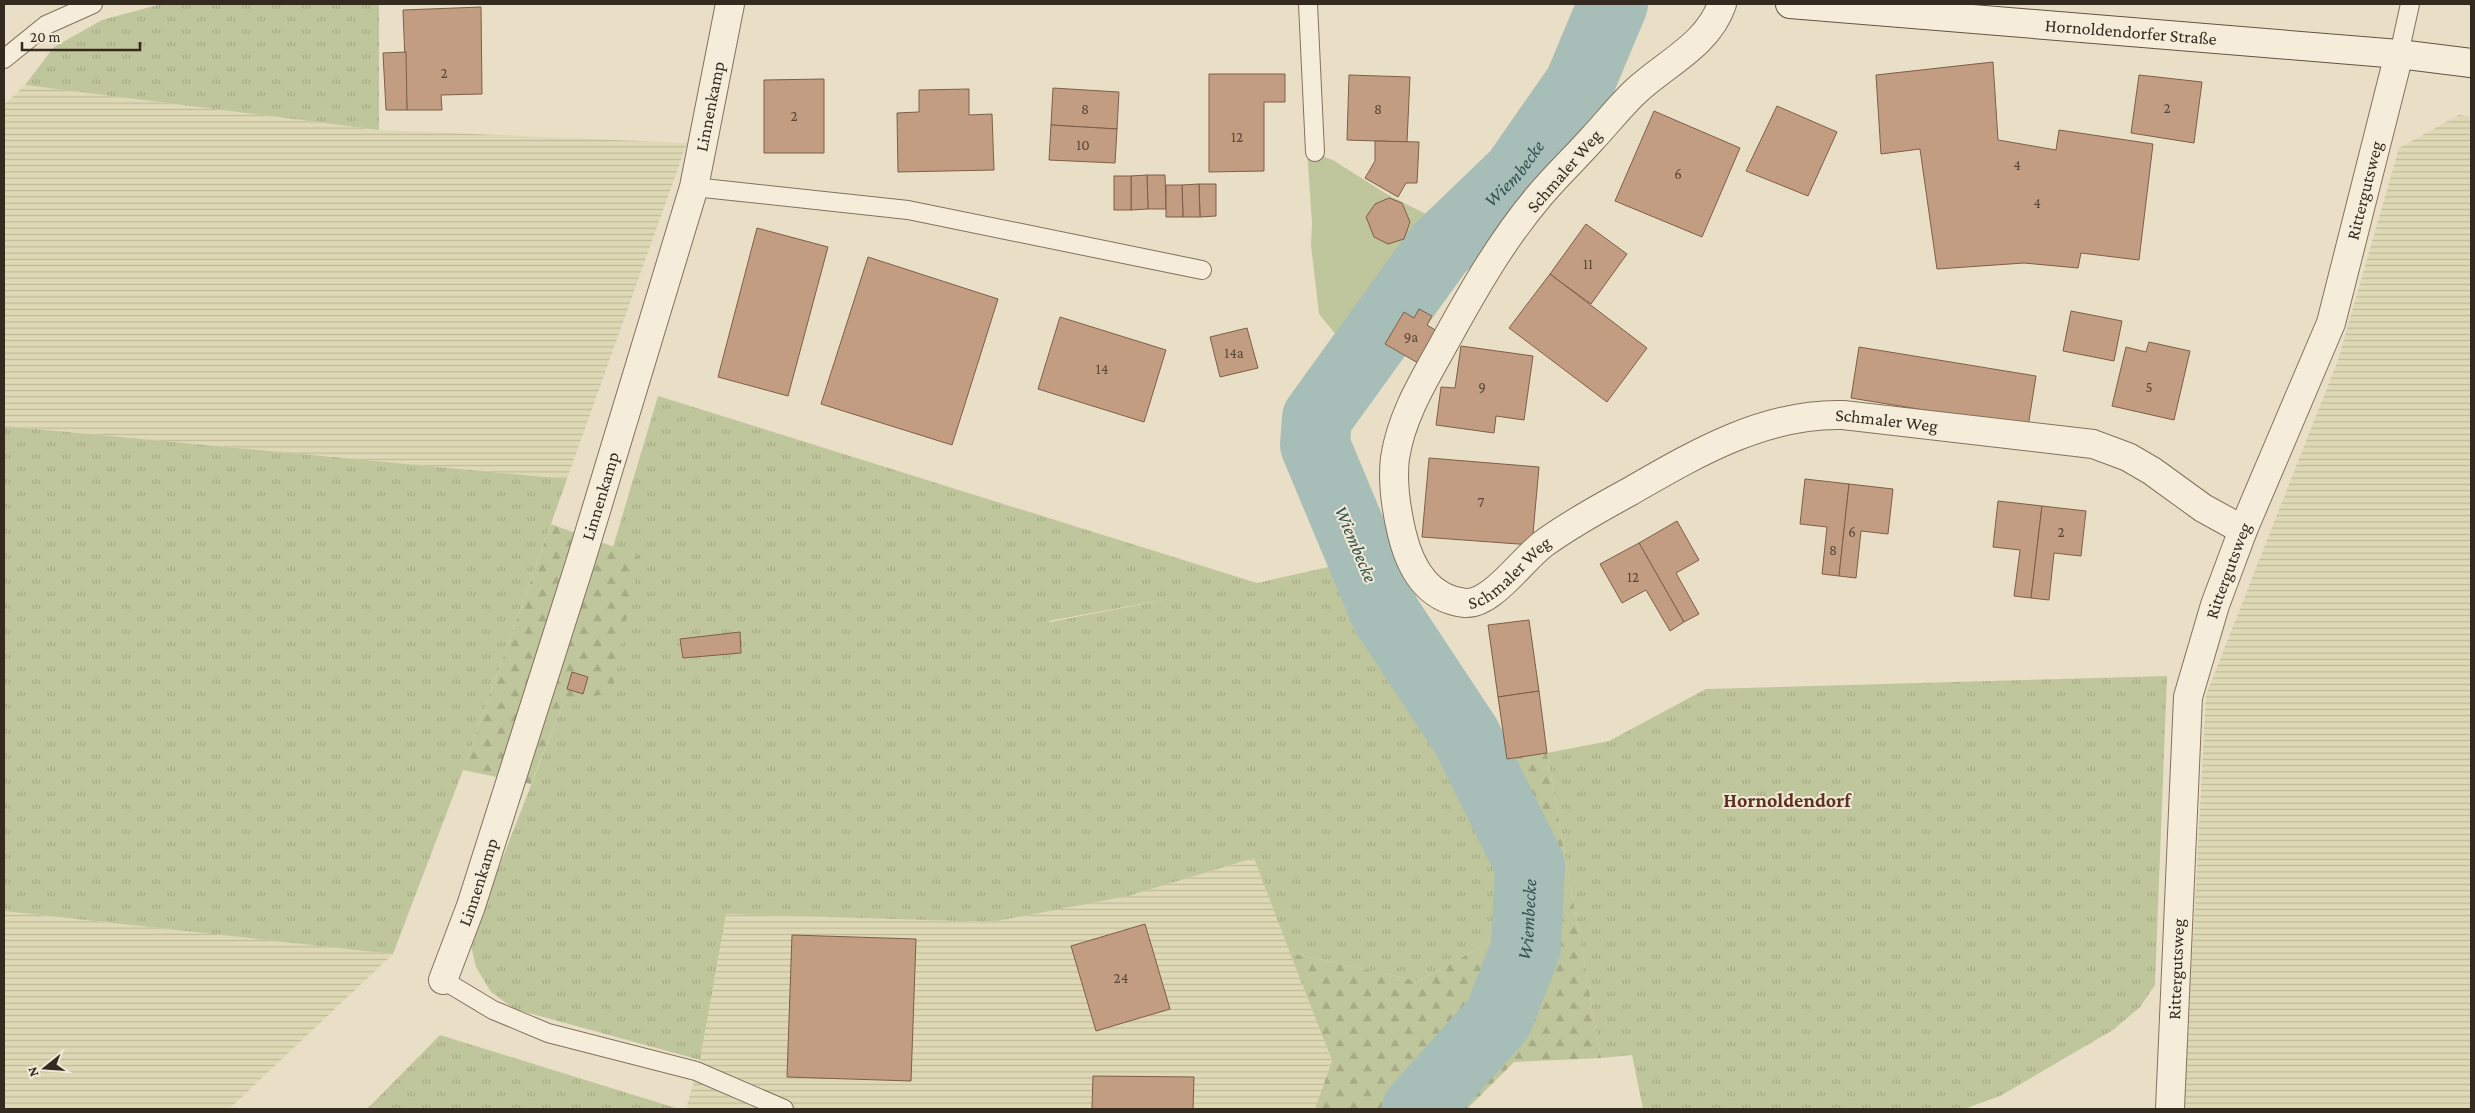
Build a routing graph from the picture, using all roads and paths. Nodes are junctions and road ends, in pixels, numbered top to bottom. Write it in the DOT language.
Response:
graph roads {
  1 [pos="92,4"];
  2 [pos="730,4"];
  3 [pos="1308,4"];
  4 [pos="1722,4"];
  5 [pos="1790,4"];
  6 [pos="2410,4"];
  7 [pos="2399,54"];
  8 [pos="4,59"];
  9 [pos="2471,63"];
  10 [pos="1315,152"];
  11 [pos="694,187"];
  12 [pos="1202,270"];
  13 [pos="2243,530"];
  14 [pos="443,980"];
  15 [pos="784,1109"];
  16 [pos="2170,1109"];
  1 -- 8 [label="lane"];
  2 -- 11 [label="street, Linnenkamp"];
  3 -- 10 [label="lane"];
  4 -- 13 [label="street, Schmaler Weg"];
  5 -- 7 [label="street, Hornoldendorfer Straße"];
  6 -- 7 [label="lane"];
  7 -- 9 [label="street, Hornoldendorfer Straße"];
  7 -- 13 [label="street, Rittergutsweg"];
  11 -- 12 [label="lane"];
  11 -- 14 [label="street, Linnenkamp"];
  13 -- 16 [label="street, Rittergutsweg"];
  14 -- 15 [label="lane"];
}
